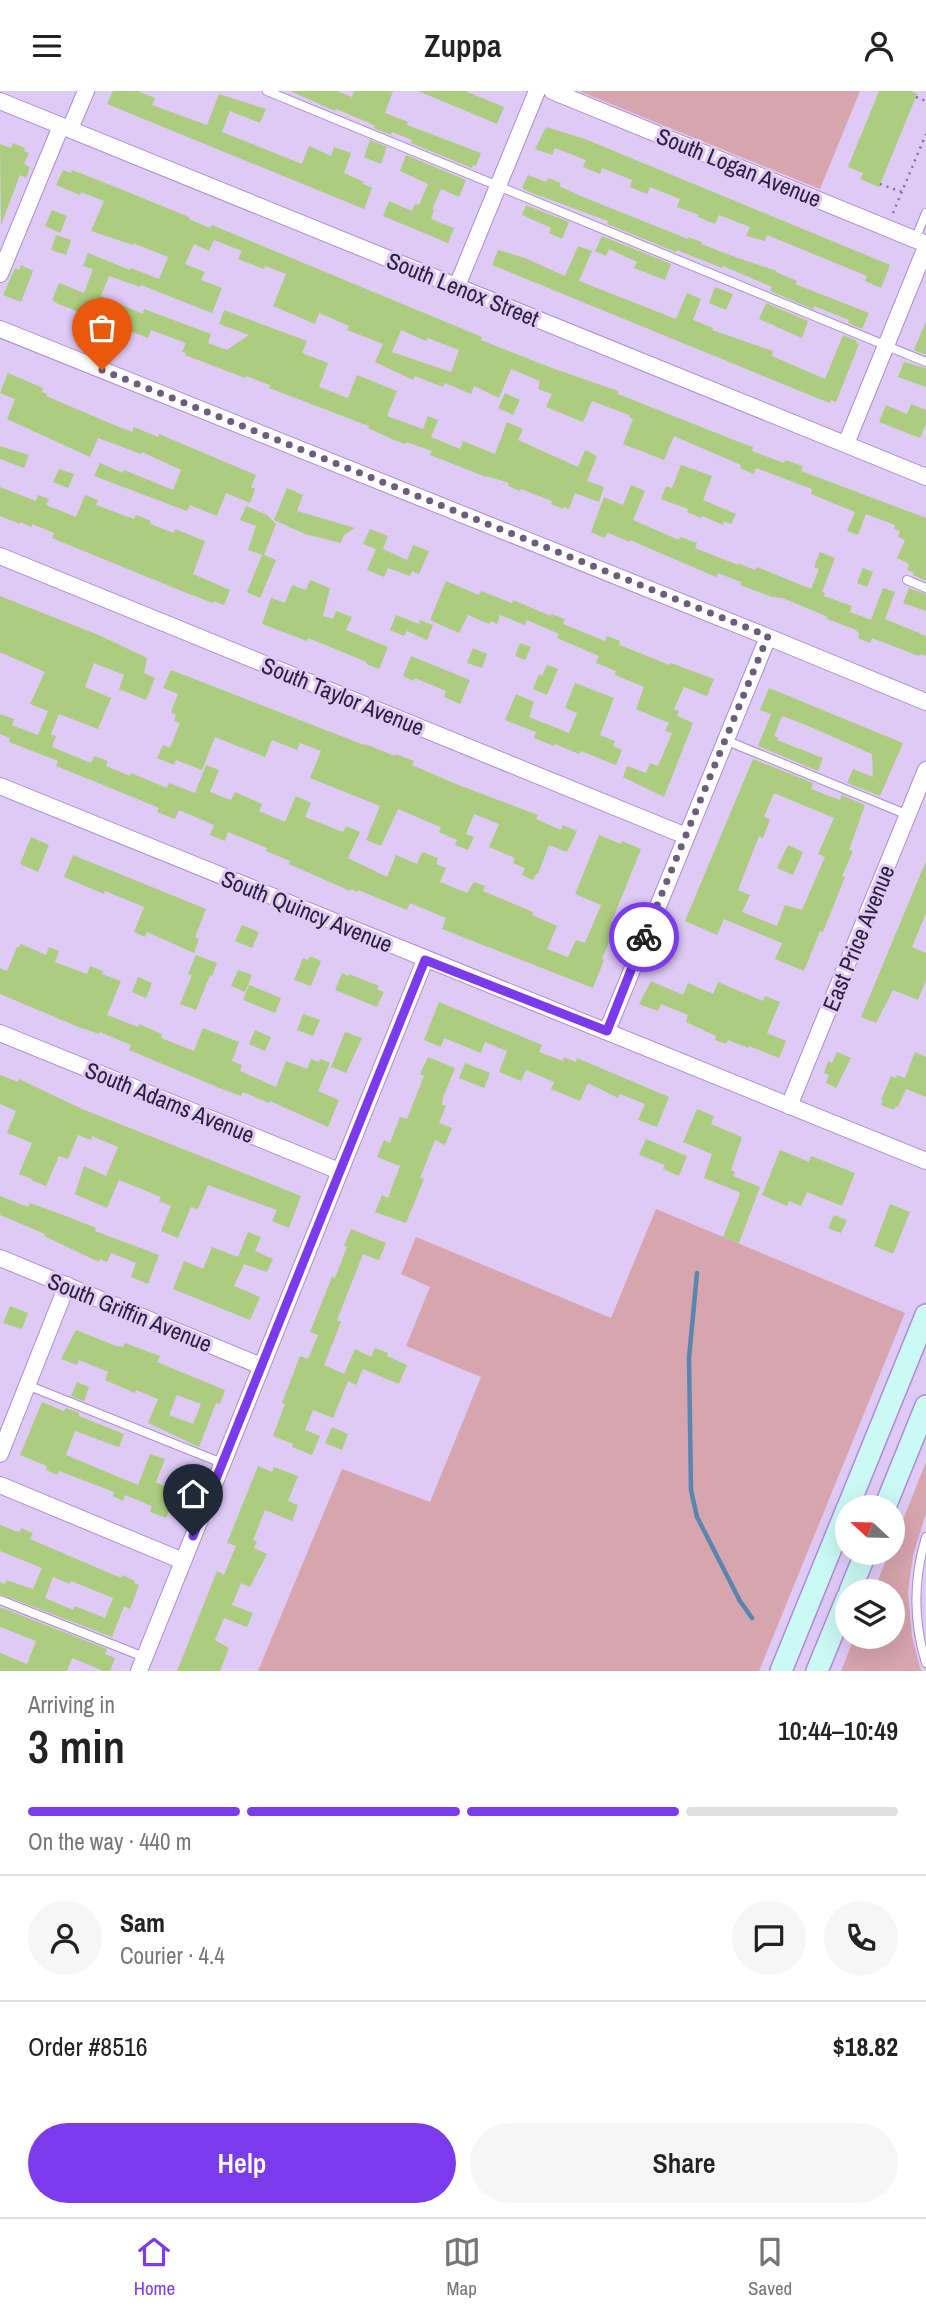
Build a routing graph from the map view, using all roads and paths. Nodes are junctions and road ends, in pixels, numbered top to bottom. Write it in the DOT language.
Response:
graph roads {
  1 [pos="86,91"];
  2 [pos="267,91"];
  3 [pos="537,91"];
  4 [pos="552,91"];
  5 [pos="916,97"];
  6 [pos="0,101"];
  7 [pos="926,101"];
  8 [pos="65,127"];
  9 [pos="926,134"];
  10 [pos="880,184"];
  11 [pos="498,185"];
  12 [pos="902,192"];
  13 [pos="893,213"];
  14 [pos="926,213"];
  15 [pos="922,244"];
  16 [pos="0,274"];
  17 [pos="457,286"];
  18 [pos="0,329"];
  19 [pos="886,345"];
  20 [pos="926,362"];
  21 [pos="846,444"];
  22 [pos="926,477"];
  23 [pos="0,556"];
  24 [pos="907,580"];
  25 [pos="926,588"];
  26 [pos="768,636"];
  27 [pos="926,702"];
  28 [pos="724,740"];
  29 [pos="926,770"];
  30 [pos="0,786"];
  31 [pos="908,815"];
  32 [pos="686,836"];
  33 [pos="425,960"];
  34 [pos="607,1031"];
  35 [pos="0,1033"];
  36 [pos="789,1106"];
  37 [pos="926,1161"];
  38 [pos="339,1171"];
  39 [pos="0,1258"];
  40 [pos="67,1285"];
  41 [pos="926,1315"];
  42 [pos="261,1366"];
  43 [pos="27,1385"];
  44 [pos="926,1406"];
  45 [pos="0,1454"];
  46 [pos="222,1463"];
  47 [pos="0,1485"];
  48 [pos="853,1495"];
  49 [pos="889,1495"];
  50 [pos="926,1537"];
  51 [pos="835,1540"];
  52 [pos="183,1560"];
  53 [pos="0,1600"];
  54 [pos="835,1627"];
  55 [pos="926,1663"];
  56 [pos="142,1664"];
  57 [pos="781,1671"];
  58 [pos="817,1671"];
  1 -- 8 [label="street"];
  2 -- 11 [label="lane"];
  3 -- 11 [label="street"];
  4 -- 15 [label="street, South Logan Avenue"];
  5 -- 7 [label="path"];
  6 -- 8 [label="street, South Lenox Street"];
  8 -- 16 [label="street"];
  8 -- 17 [label="street, South Lenox Street"];
  9 -- 12 [label="path"];
  10 -- 12 [label="path"];
  11 -- 17 [label="street"];
  11 -- 19 [label="lane"];
  12 -- 13 [label="path"];
  14 -- 15 [label="lane"];
  15 -- 19 [label="street"];
  17 -- 21 [label="street, South Lenox Street"];
  18 -- 26 [label="street"];
  19 -- 20 [label="lane"];
  19 -- 21 [label="street"];
  21 -- 22 [label="street, South Lenox Street"];
  23 -- 32 [label="street, South Taylor Avenue"];
  24 -- 25 [label="lane"];
  26 -- 27 [label="street"];
  26 -- 28 [label="street"];
  28 -- 31 [label="lane"];
  28 -- 32 [label="street"];
  29 -- 31 [label="street, East Price Avenue"];
  30 -- 33 [label="street, South Quincy Avenue"];
  31 -- 36 [label="street, East Price Avenue"];
  32 -- 34 [label="street"];
  33 -- 34 [label="street, South Quincy Avenue"];
  33 -- 38 [label="street"];
  34 -- 36 [label="street, South Quincy Avenue"];
  35 -- 38 [label="street, South Adams Avenue"];
  36 -- 37 [label="street, South Quincy Avenue"];
  38 -- 42 [label="street"];
  39 -- 40 [label="street, South Griffin Avenue"];
  40 -- 42 [label="street, South Griffin Avenue"];
  40 -- 43 [label="street"];
  41 -- 48 [label="main road"];
  42 -- 46 [label="street"];
  43 -- 45 [label="street"];
  43 -- 46 [label="lane"];
  44 -- 49 [label="main road"];
  46 -- 52 [label="street"];
  47 -- 52 [label="street"];
  50 -- 55 [label="lane"];
  51 -- 57 [label="main road"];
  52 -- 56 [label="street"];
  53 -- 56 [label="lane"];
  54 -- 58 [label="main road"];
}
